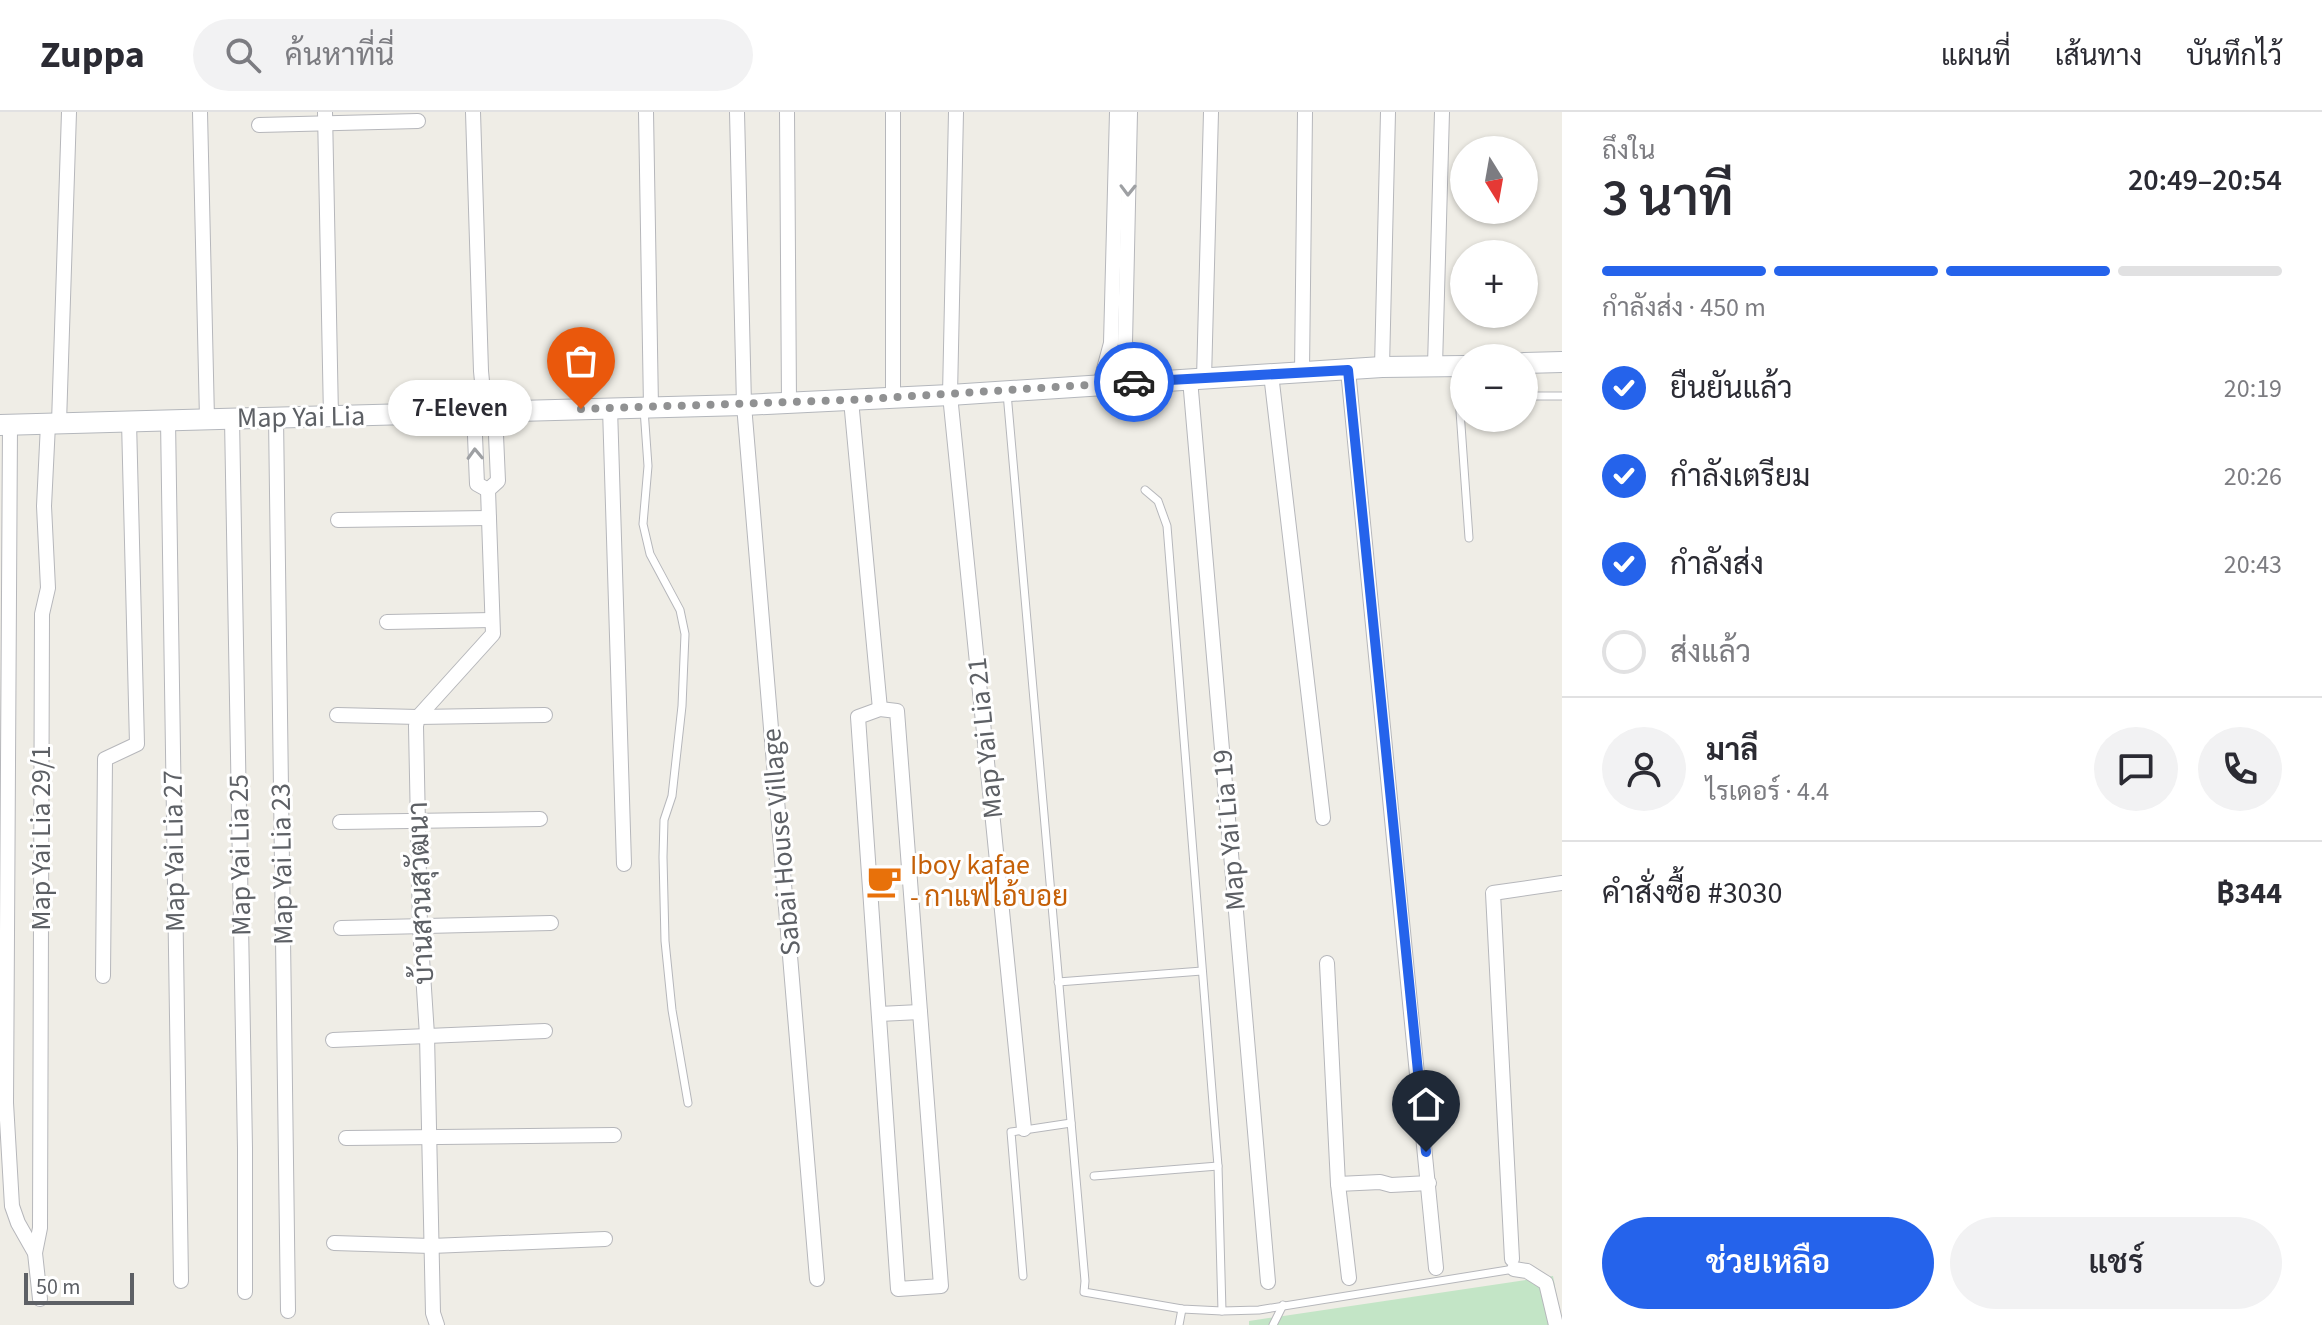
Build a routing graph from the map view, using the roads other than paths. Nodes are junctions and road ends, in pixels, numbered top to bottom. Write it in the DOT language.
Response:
graph roads {
  1 [pos="69,112"];
  2 [pos="200,112"];
  3 [pos="473,112"];
  4 [pos="646,112"];
  5 [pos="737,112"];
  6 [pos="787,112"];
  7 [pos="893,112"];
  8 [pos="956,112"];
  9 [pos="1117,112"];
  10 [pos="1130,112"];
  11 [pos="1211,112"];
  12 [pos="1305,112"];
  13 [pos="1388,112"];
  14 [pos="1442,112"];
  15 [pos="325,118"];
  16 [pos="418,121"];
  17 [pos="259,125"];
  18 [pos="1123,142"];
  19 [pos="1450,344"];
  20 [pos="1562,362"];
  21 [pos="1538,363"];
  22 [pos="1450,366"];
  23 [pos="1382,367"];
  24 [pos="1348,370"];
  25 [pos="1302,372"];
  26 [pos="1271,374"];
  27 [pos="1197,379"];
  28 [pos="1141,382"];
  29 [pos="1100,384"];
  30 [pos="1007,391"];
  31 [pos="950,395"];
  32 [pos="1538,396"];
  33 [pos="1562,396"];
  34 [pos="893,397"];
  35 [pos="851,400"];
  36 [pos="789,402"];
  37 [pos="744,405"];
  38 [pos="648,407"];
  39 [pos="610,408"];
  40 [pos="485,412"];
  41 [pos="276,417"];
  42 [pos="331,417"];
  43 [pos="207,419"];
  44 [pos="232,419"];
  45 [pos="168,420"];
  46 [pos="129,421"];
  47 [pos="54,424"];
  48 [pos="5,425"];
  49 [pos="1464,432"];
  50 [pos="488,490"];
  51 [pos="1145,490"];
  52 [pos="489,518"];
  53 [pos="338,520"];
  54 [pos="1469,538"];
  55 [pos="492,620"];
  56 [pos="387,622"];
  57 [pos="880,709"];
  58 [pos="337,715"];
  59 [pos="545,715"];
  60 [pos="418,717"];
  61 [pos="1323,818"];
  62 [pos="540,819"];
  63 [pos="419,821"];
  64 [pos="340,822"];
  65 [pos="624,864"];
  66 [pos="1562,883"];
  67 [pos="551,923"];
  68 [pos="420,927"];
  69 [pos="341,928"];
  70 [pos="1327,963"];
  71 [pos="1202,971"];
  72 [pos="103,976"];
  73 [pos="1058,982"];
  74 [pos="920,1012"];
  75 [pos="879,1014"];
  76 [pos="545,1031"];
  77 [pos="427,1035"];
  78 [pos="333,1040"];
  79 [pos="688,1103"];
  80 [pos="1071,1123"];
  81 [pos="1024,1129"];
  82 [pos="614,1135"];
  83 [pos="429,1137"];
  84 [pos="346,1138"];
  85 [pos="1218,1166"];
  86 [pos="1094,1176"];
  87 [pos="1429,1183"];
  88 [pos="1338,1184"];
  89 [pos="605,1239"];
  90 [pos="334,1243"];
  91 [pos="431,1246"];
  92 [pos="35,1253"];
  93 [pos="1513,1264"];
  94 [pos="1436,1268"];
  95 [pos="1023,1276"];
  96 [pos="1349,1278"];
  97 [pos="817,1279"];
  98 [pos="181,1281"];
  99 [pos="1268,1282"];
  100 [pos="245,1292"];
  101 [pos="40,1299"];
  102 [pos="1283,1305"];
  103 [pos="1182,1309"];
  104 [pos="288,1311"];
  105 [pos="1222,1311"];
  106 [pos="437,1325"];
  107 [pos="1179,1325"];
  108 [pos="1273,1325"];
  109 [pos="1556,1325"];
  1 -- 47 [label="street, Map Yai Lia 29/1"];
  2 -- 43 [label="street"];
  3 -- 40 [label="street"];
  4 -- 38 [label="street"];
  5 -- 37 [label="street, Sabai House Village"];
  6 -- 36 [label="street"];
  7 -- 34 [label="street"];
  8 -- 31 [label="street, Map Yai Lia 21"];
  9 -- 18 [label="street"];
  10 -- 18 [label="street"];
  11 -- 27 [label="street, Map Yai Lia 19"];
  12 -- 25 [label="street"];
  13 -- 23 [label="street"];
  14 -- 19 [label="street"];
  15 -- 16 [label="street"];
  15 -- 17 [label="street"];
  15 -- 42 [label="street"];
  18 -- 28 [label="street, one-way"];
  18 -- 29 [label="street"];
  20 -- 21 [label="street"];
  22 -- 23 [label="street, Map Yai Lia"];
  23 -- 24 [label="street, Map Yai Lia"];
  24 -- 25 [label="street, Map Yai Lia"];
  24 -- 87 [label="street"];
  25 -- 26 [label="street, Map Yai Lia"];
  26 -- 27 [label="street, Map Yai Lia"];
  26 -- 61 [label="street"];
  27 -- 28 [label="street, Map Yai Lia"];
  27 -- 99 [label="street, Map Yai Lia 19"];
  28 -- 29 [label="street, Map Yai Lia"];
  29 -- 30 [label="street, Map Yai Lia"];
  30 -- 31 [label="street, Map Yai Lia"];
  30 -- 73 [label="lane"];
  31 -- 34 [label="street, Map Yai Lia"];
  31 -- 81 [label="street, Map Yai Lia 21"];
  32 -- 33 [label="lane"];
  34 -- 35 [label="street, Map Yai Lia"];
  35 -- 36 [label="street, Map Yai Lia"];
  35 -- 57 [label="street"];
  36 -- 37 [label="street, Map Yai Lia"];
  37 -- 38 [label="street, Map Yai Lia"];
  37 -- 97 [label="street, Sabai House Village"];
  38 -- 39 [label="street, Map Yai Lia"];
  38 -- 79 [label="lane"];
  39 -- 40 [label="street, Map Yai Lia"];
  39 -- 65 [label="street"];
  40 -- 42 [label="street, Map Yai Lia"];
  40 -- 50 [label="street"];
  50 -- 40 [label="street, one-way"];
  41 -- 42 [label="street, Map Yai Lia"];
  41 -- 44 [label="street, Map Yai Lia"];
  41 -- 104 [label="street, Map Yai Lia 23"];
  43 -- 44 [label="street, Map Yai Lia"];
  43 -- 45 [label="street, Map Yai Lia"];
  44 -- 100 [label="street, Map Yai Lia 25"];
  45 -- 46 [label="street, Map Yai Lia"];
  45 -- 98 [label="street, Map Yai Lia 27"];
  46 -- 47 [label="street, Map Yai Lia"];
  46 -- 72 [label="street"];
  47 -- 48 [label="street, Map Yai Lia"];
  47 -- 92 [label="street, Map Yai Lia 29/1"];
  48 -- 92 [label="street"];
  49 -- 54 [label="lane"];
  50 -- 52 [label="street"];
  51 -- 71 [label="lane"];
  52 -- 53 [label="street"];
  52 -- 55 [label="street"];
  55 -- 56 [label="street"];
  55 -- 60 [label="street"];
  57 -- 74 [label="street"];
  57 -- 75 [label="street"];
  58 -- 60 [label="street"];
  59 -- 60 [label="street"];
  60 -- 63 [label="street, บ้านสวนสุวัฒนา"];
  62 -- 63 [label="street"];
  63 -- 64 [label="street"];
  63 -- 68 [label="street, บ้านสวนสุวัฒนา"];
  66 -- 93 [label="street"];
  67 -- 68 [label="street"];
  68 -- 69 [label="street"];
  68 -- 77 [label="street, บ้านสวนสุวัฒนา"];
  70 -- 88 [label="street"];
  71 -- 73 [label="lane"];
  71 -- 85 [label="lane"];
  73 -- 80 [label="lane"];
  74 -- 75 [label="street"];
  74 -- 75 [label="street"];
  76 -- 77 [label="street"];
  77 -- 78 [label="street"];
  77 -- 83 [label="street, บ้านสวนสุวัฒนา"];
  80 -- 81 [label="lane"];
  80 -- 103 [label="lane"];
  81 -- 95 [label="lane"];
  82 -- 83 [label="street"];
  83 -- 84 [label="street"];
  83 -- 91 [label="street, บ้านสวนสุวัฒนา"];
  85 -- 86 [label="lane"];
  85 -- 105 [label="lane"];
  87 -- 88 [label="street"];
  87 -- 94 [label="street"];
  88 -- 96 [label="street"];
  89 -- 91 [label="street"];
  90 -- 91 [label="street"];
  91 -- 106 [label="street, บ้านสวนสุวัฒนา"];
  92 -- 101 [label="street"];
  93 -- 102 [label="lane"];
  93 -- 109 [label="street"];
  102 -- 105 [label="lane"];
  102 -- 108 [label="lane"];
  103 -- 105 [label="lane"];
  103 -- 107 [label="lane"];
}
